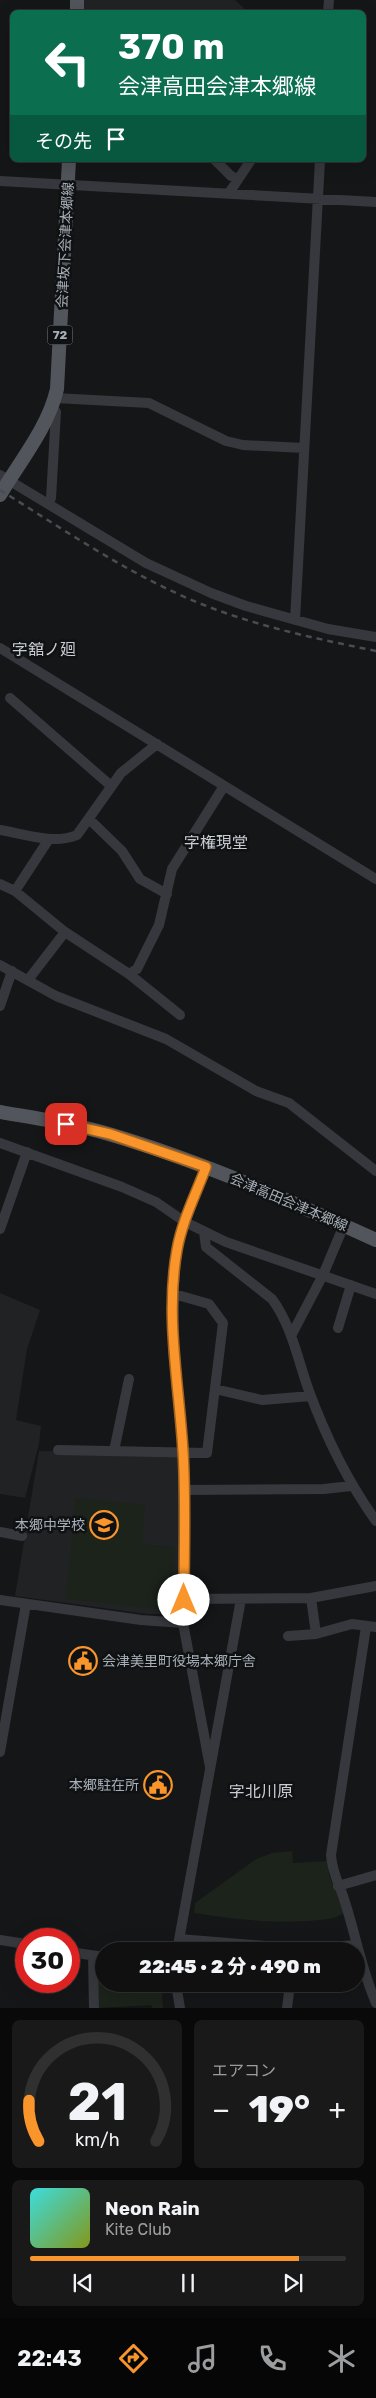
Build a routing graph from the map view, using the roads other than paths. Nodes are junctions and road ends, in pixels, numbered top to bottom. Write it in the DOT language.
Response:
graph roads {
  1 [pos="69,162"];
  2 [pos="217,162"];
  3 [pos="250,162"];
  4 [pos="320,162"];
  5 [pos="238,179"];
  6 [pos="0,181"];
  7 [pos="68,185"];
  8 [pos="229,193"];
  9 [pos="318,199"];
  10 [pos="376,202"];
  11 [pos="54,402"];
  12 [pos="304,448"];
  13 [pos="4,477"];
  14 [pos="0,495"];
  15 [pos="48,502"];
  16 [pos="295,620"];
  17 [pos="376,637"];
  18 [pos="0,648"];
  19 [pos="10,698"];
  20 [pos="156,744"];
  21 [pos="110,785"];
  22 [pos="224,786"];
  23 [pos="88,820"];
  24 [pos="0,830"];
  25 [pos="49,839"];
  26 [pos="376,879"];
  27 [pos="0,884"];
  28 [pos="15,891"];
  29 [pos="167,894"];
  30 [pos="65,932"];
  31 [pos="0,965"];
  32 [pos="12,971"];
  33 [pos="129,974"];
  34 [pos="28,980"];
  35 [pos="0,1006"];
  36 [pos="180,1016"];
  37 [pos="0,1112"];
  38 [pos="0,1143"];
  39 [pos="27,1152"];
  40 [pos="206,1167"];
  41 [pos="376,1171"];
  42 [pos="185,1222"];
  43 [pos="344,1226"];
  44 [pos="0,1229"];
  45 [pos="204,1232"];
  46 [pos="376,1240"];
  47 [pos="323,1275"];
  48 [pos="350,1285"];
  49 [pos="174,1294"];
  50 [pos="376,1294"];
  51 [pos="338,1328"];
  52 [pos="291,1336"];
  53 [pos="129,1379"];
  54 [pos="215,1388"];
  55 [pos="311,1396"];
  56 [pos="58,1450"];
  57 [pos="114,1450"];
  58 [pos="183,1451"];
  59 [pos="351,1486"];
  60 [pos="184,1490"];
  61 [pos="376,1521"];
  62 [pos="0,1532"];
  63 [pos="22,1536"];
  64 [pos="376,1586"];
  65 [pos="311,1598"];
  66 [pos="241,1599"];
  67 [pos="0,1600"];
  68 [pos="184,1600"];
  69 [pos="26,1604"];
  70 [pos="183,1622"];
  71 [pos="371,1627"];
  72 [pos="316,1634"];
  73 [pos="288,1636"];
  74 [pos="0,1752"];
  75 [pos="210,1767"];
  76 [pos="376,1875"];
  77 [pos="338,1886"];
  78 [pos="179,1939"];
  79 [pos="0,1940"];
  80 [pos="15,1942"];
  81 [pos="178,1942"];
  82 [pos="213,1942"];
  83 [pos="356,1942"];
  84 [pos="80,1954"];
  85 [pos="93,1956"];
  86 [pos="365,1970"];
  87 [pos="177,1992"];
  88 [pos="289,1992"];
  89 [pos="376,2004"];
  90 [pos="94,2008"];
  91 [pos="180,2008"];
  92 [pos="287,2008"];
  1 -- 7 [label="main road, 会津坂下会津本郷線 / 72"];
  2 -- 5 [label="street"];
  3 -- 5 [label="street"];
  4 -- 9 [label="street"];
  5 -- 8 [label="street"];
  6 -- 7 [label="street"];
  7 -- 8 [label="street"];
  7 -- 11 [label="main road, 会津坂下会津本郷線 / 72"];
  8 -- 9 [label="street"];
  9 -- 10 [label="street"];
  9 -- 12 [label="street"];
  11 -- 12 [label="street"];
  11 -- 13 [label="main road, 会津坂下会津本郷線 / 72"];
  11 -- 15 [label="street"];
  12 -- 16 [label="street"];
  13 -- 14 [label="main road, 会津坂下会津本郷線 / 72"];
  13 -- 15 [label="street"];
  15 -- 16 [label="street"];
  16 -- 17 [label="street"];
  18 -- 20 [label="street"];
  19 -- 21 [label="street"];
  20 -- 21 [label="street"];
  20 -- 22 [label="street"];
  21 -- 23 [label="street"];
  22 -- 26 [label="street"];
  22 -- 29 [label="street"];
  23 -- 25 [label="street"];
  23 -- 29 [label="street"];
  24 -- 25 [label="street"];
  25 -- 28 [label="street"];
  27 -- 28 [label="street"];
  28 -- 30 [label="street"];
  29 -- 33 [label="street"];
  30 -- 33 [label="street"];
  30 -- 34 [label="street"];
  31 -- 32 [label="street"];
  32 -- 34 [label="street"];
  32 -- 35 [label="street"];
  33 -- 36 [label="street"];
  34 -- 41 [label="street"];
  37 -- 40 [label="main road, 会津高田会津本郷線"];
  38 -- 39 [label="street"];
  39 -- 42 [label="street"];
  39 -- 44 [label="street"];
  40 -- 42 [label="street"];
  40 -- 43 [label="main road, 会津高田会津本郷線"];
  42 -- 45 [label="street"];
  42 -- 49 [label="street"];
  43 -- 46 [label="main road, 会津高田会津本郷線"];
  43 -- 47 [label="street"];
  45 -- 47 [label="street"];
  45 -- 52 [label="street"];
  47 -- 48 [label="street"];
  47 -- 52 [label="street"];
  48 -- 50 [label="street"];
  48 -- 51 [label="street"];
  49 -- 54 [label="street"];
  49 -- 58 [label="street"];
  52 -- 55 [label="street"];
  53 -- 57 [label="street"];
  54 -- 55 [label="street"];
  54 -- 58 [label="street"];
  55 -- 59 [label="street"];
  56 -- 57 [label="street"];
  57 -- 58 [label="street"];
  58 -- 60 [label="street"];
  59 -- 60 [label="street"];
  59 -- 61 [label="street"];
  60 -- 68 [label="street"];
  62 -- 63 [label="street"];
  64 -- 65 [label="street"];
  65 -- 66 [label="street"];
  65 -- 72 [label="street"];
  66 -- 68 [label="street"];
  66 -- 75 [label="street"];
  67 -- 69 [label="street"];
  68 -- 70 [label="street"];
  69 -- 70 [label="street"];
  69 -- 74 [label="street"];
  70 -- 75 [label="street"];
  71 -- 72 [label="street"];
  71 -- 77 [label="street"];
  72 -- 73 [label="street"];
  75 -- 78 [label="street"];
  76 -- 77 [label="street"];
  77 -- 83 [label="street"];
  78 -- 81 [label="street"];
  78 -- 82 [label="street"];
  79 -- 80 [label="street"];
  84 -- 85 [label="street"];
  85 -- 90 [label="street"];
  86 -- 89 [label="street"];
  87 -- 91 [label="street"];
  88 -- 92 [label="street"];
}
